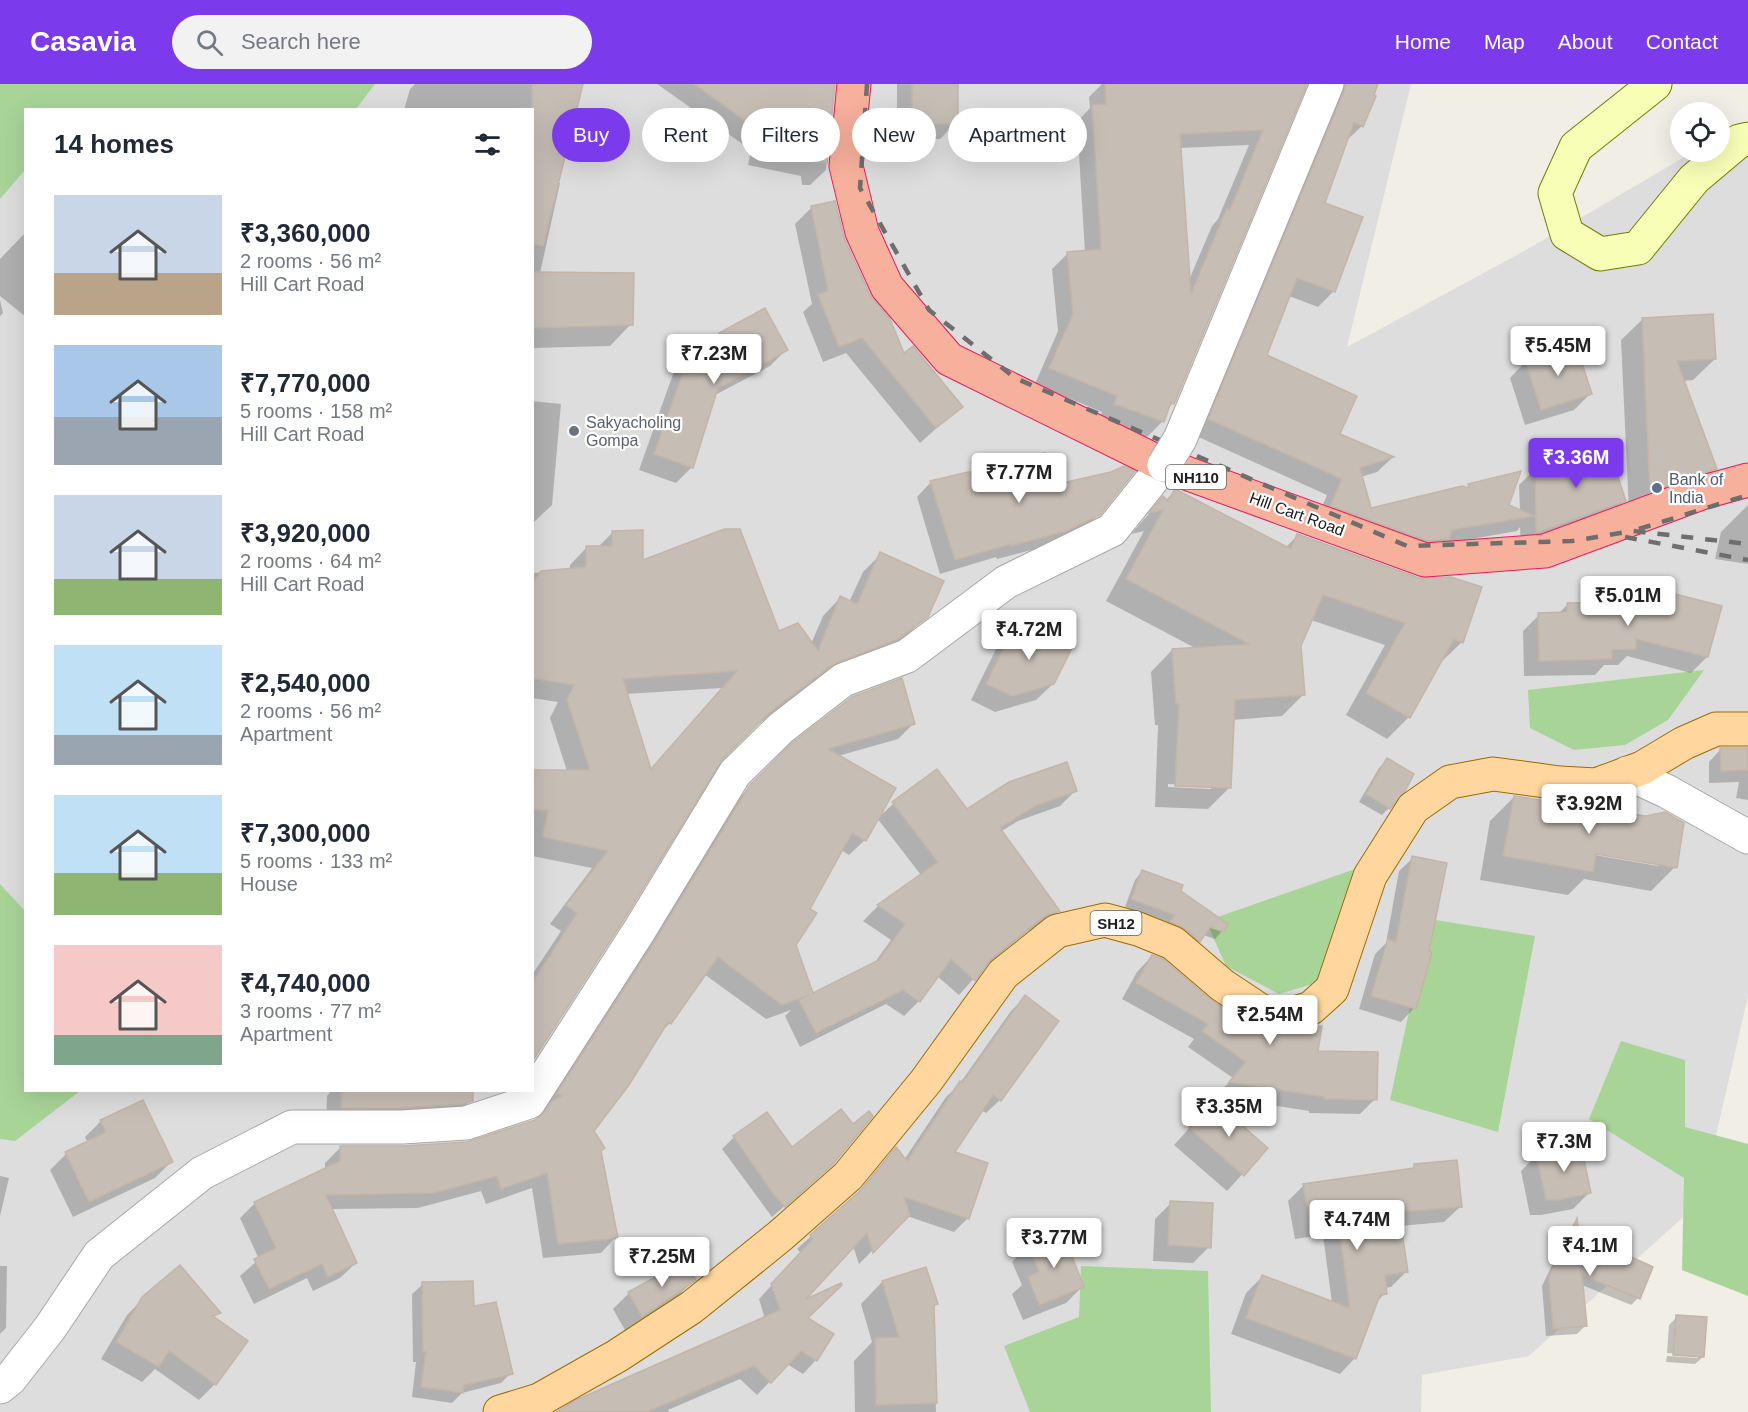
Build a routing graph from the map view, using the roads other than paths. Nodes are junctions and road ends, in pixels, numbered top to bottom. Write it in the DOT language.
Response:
graph roads {
  1 [pos="854,84"];
  2 [pos="1328,84"];
  3 [pos="1655,84"];
  4 [pos="1748,139"];
  5 [pos="1172,452"];
  6 [pos="1748,480"];
  7 [pos="1748,729"];
  8 [pos="1627,773"];
  9 [pos="1748,837"];
  10 [pos="0,1387"];
  11 [pos="500,1412"];
  1 -- 5 [label="highway, Hill Cart Road / NH110"];
  2 -- 5 [label="street"];
  3 -- 4 [label="main road"];
  5 -- 6 [label="highway, Hill Cart Road / NH110"];
  5 -- 10 [label="street"];
  7 -- 8 [label="main road, SH12"];
  8 -- 9 [label="street"];
  8 -- 11 [label="main road, SH12"];
}
